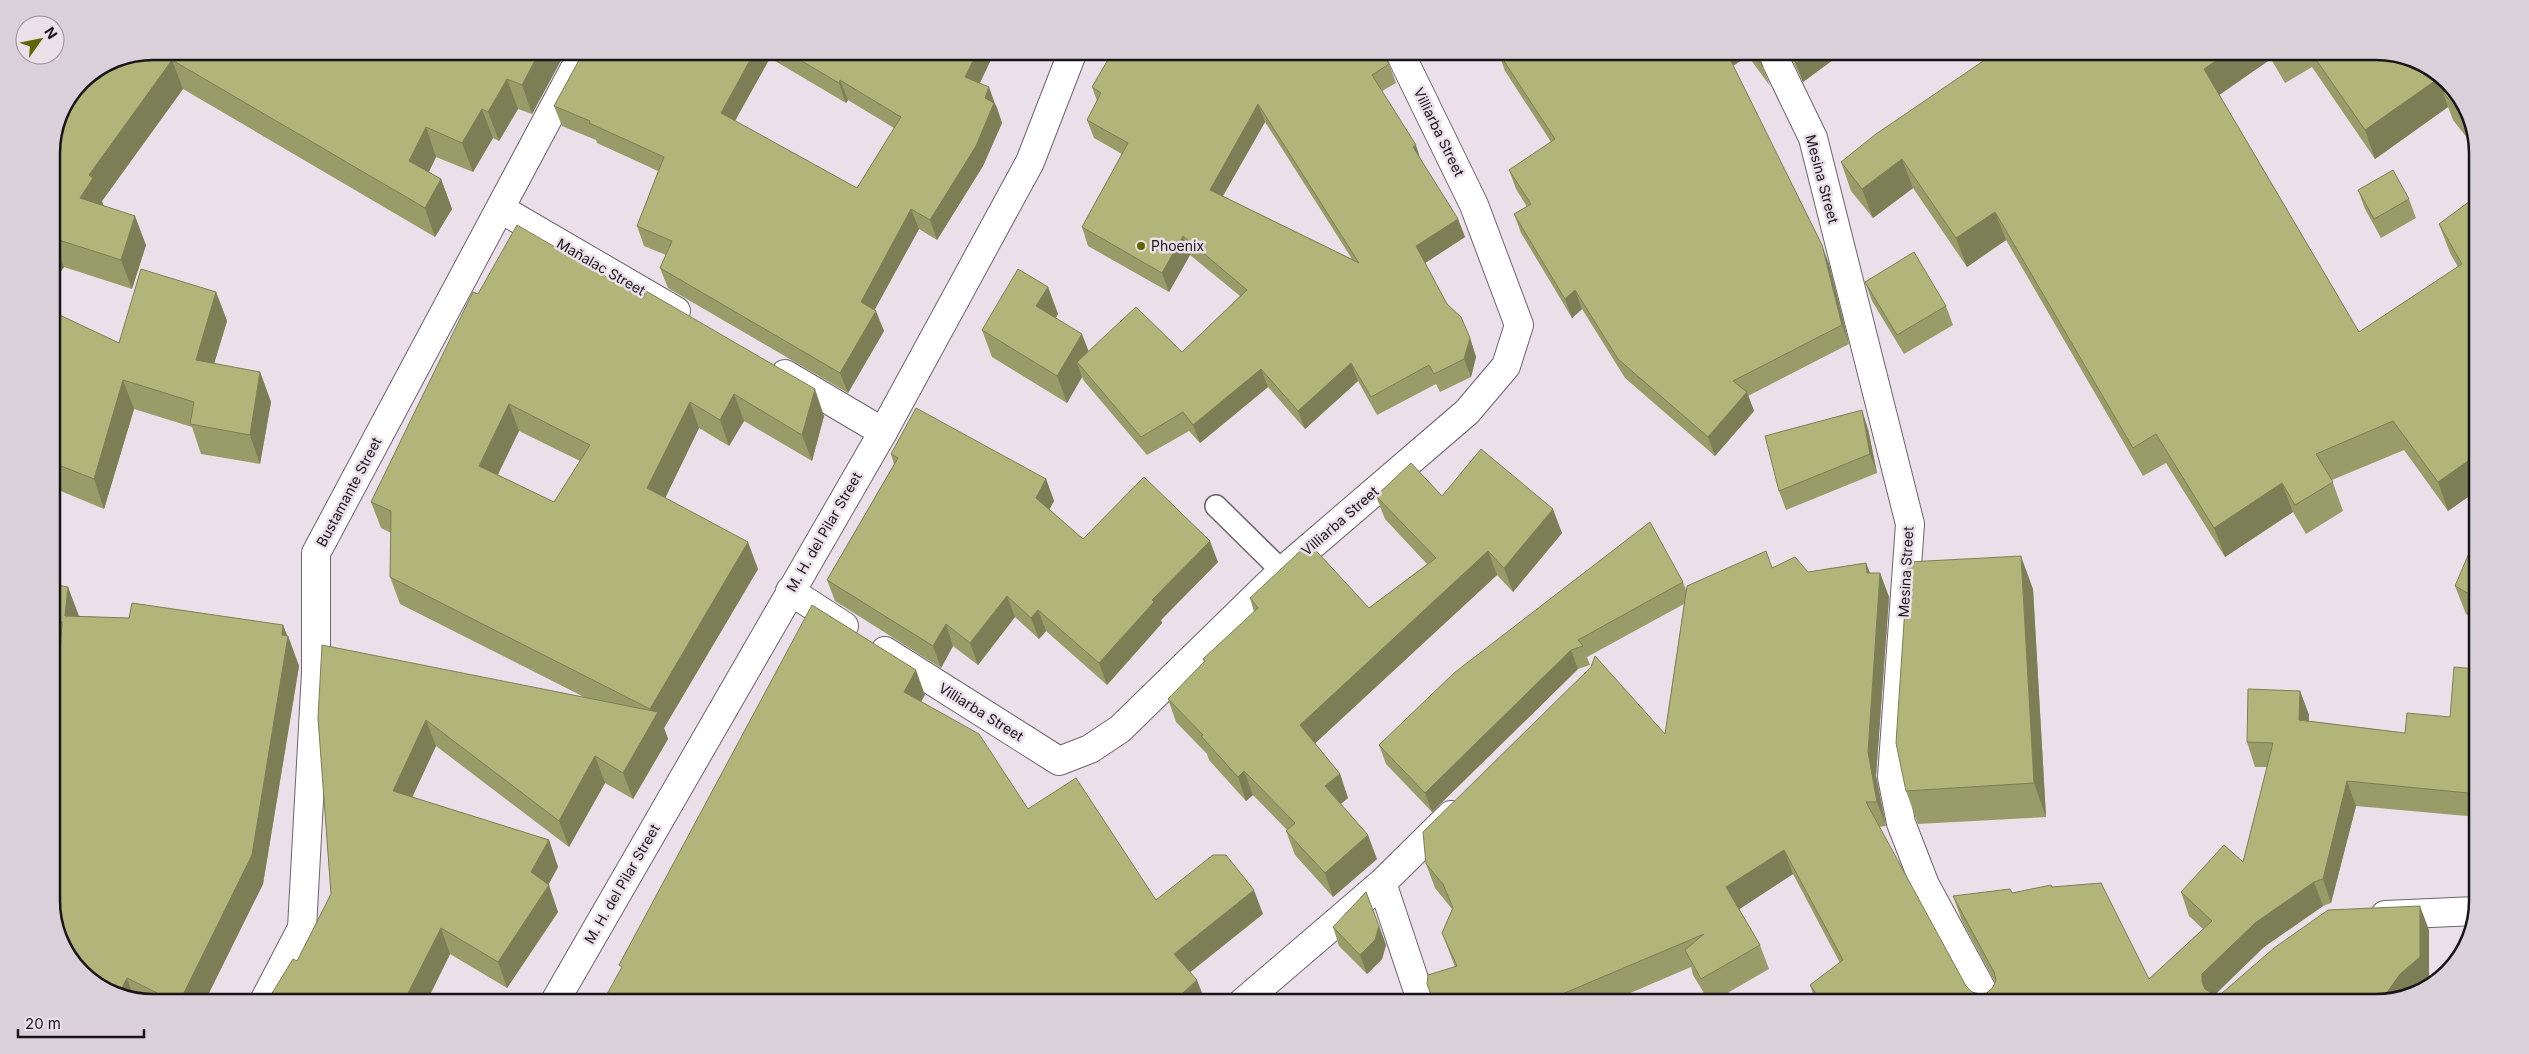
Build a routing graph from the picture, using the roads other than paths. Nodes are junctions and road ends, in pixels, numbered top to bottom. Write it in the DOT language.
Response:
graph roads {
  1 [pos="579,60"];
  2 [pos="1070,60"];
  3 [pos="1403,60"];
  4 [pos="1775,60"];
  5 [pos="500,209"];
  6 [pos="696,323"];
  7 [pos="764,362"];
  8 [pos="883,432"];
  9 [pos="1216,506"];
  10 [pos="1282,571"];
  11 [pos="790,591"];
  12 [pos="1468,799"];
  13 [pos="1382,883"];
  14 [pos="2468,912"];
  15 [pos="2361,917"];
  16 [pos="268,994"];
  17 [pos="559,994"];
  18 [pos="1252,994"];
  19 [pos="1419,994"];
  20 [pos="1981,994"];
  1 -- 5 [label="street, Bustamante Street"];
  2 -- 8 [label="street, M. H. del Pilar Street"];
  3 -- 10 [label="street, Villiarba Street"];
  4 -- 20 [label="street, Mesina Street"];
  5 -- 6 [label="street, Mañalac Street"];
  5 -- 16 [label="street, Bustamante Street"];
  7 -- 8 [label="street"];
  8 -- 11 [label="street, M. H. del Pilar Street"];
  9 -- 10 [label="lane"];
  10 -- 11 [label="street, Villiarba Street"];
  11 -- 17 [label="street, M. H. del Pilar Street"];
  12 -- 13 [label="street"];
  13 -- 18 [label="street"];
  13 -- 19 [label="street"];
  14 -- 15 [label="street"];
}
